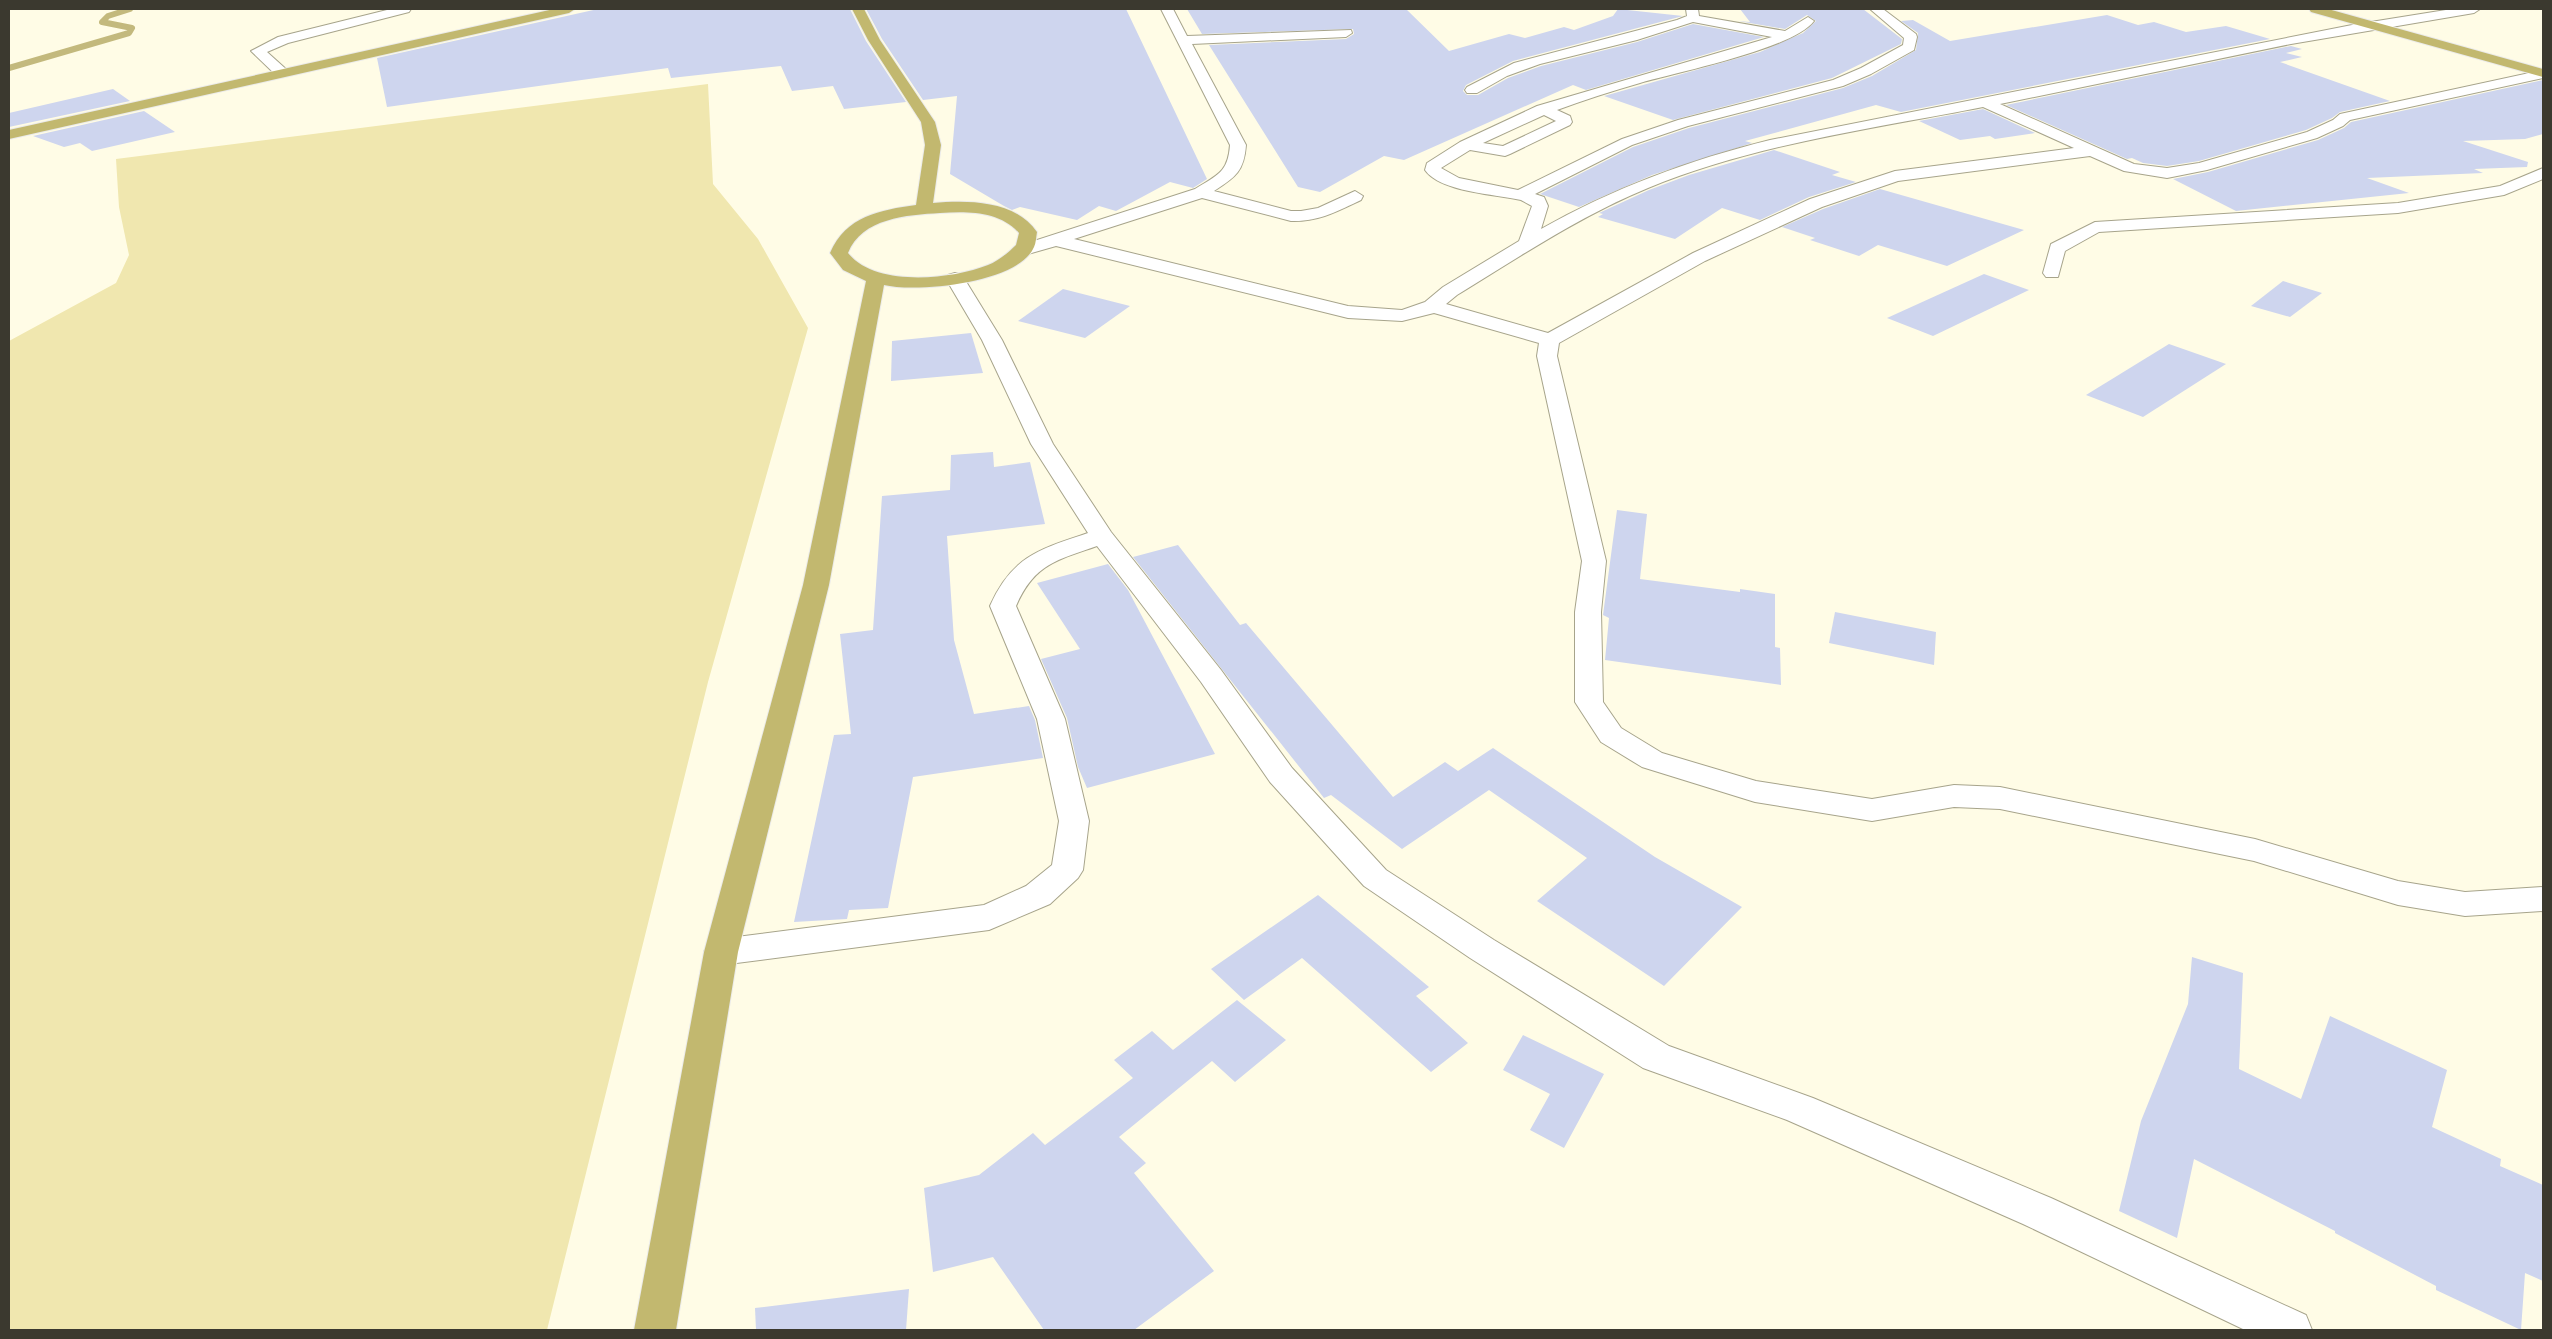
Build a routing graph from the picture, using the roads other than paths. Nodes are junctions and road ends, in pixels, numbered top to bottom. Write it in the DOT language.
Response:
graph roads {
  1 [pos="405,9"];
  2 [pos="569,9"];
  3 [pos="858,9"];
  4 [pos="1167,9"];
  5 [pos="1876,9"];
  6 [pos="2315,9"];
  7 [pos="2352,9"];
  8 [pos="2474,9"];
  9 [pos="1692,14"];
  10 [pos="1808,21"];
  11 [pos="2394,21"];
  12 [pos="2369,24"];
  13 [pos="1346,33"];
  14 [pos="1786,36"];
  15 [pos="1183,40"];
  16 [pos="2543,63"];
  17 [pos="282,74"];
  18 [pos="2543,74"];
  19 [pos="1472,90"];
  20 [pos="1986,102"];
  21 [pos="1542,109"];
  22 [pos="9,135"];
  23 [pos="1465,144"];
  24 [pos="2090,151"];
  25 [pos="2543,173"];
  26 [pos="1201,193"];
  27 [pos="1355,196"];
  28 [pos="1521,196"];
  29 [pos="924,208"];
  30 [pos="1055,240"];
  31 [pos="1527,245"];
  32 [pos="1021,251"];
  33 [pos="2052,273"];
  34 [pos="876,278"];
  35 [pos="955,279"];
  36 [pos="1432,306"];
  37 [pos="1550,340"];
  38 [pos="1102,536"];
  39 [pos="2543,899"];
  40 [pos="721,952"];
  41 [pos="655,1330"];
  42 [pos="2291,1330"];
  1 -- 17 [label="street"];
  2 -- 17 [label="main road"];
  3 -- 29 [label="main road"];
  4 -- 15 [label="street"];
  5 -- 28 [label="street"];
  6 -- 12 [label="main road"];
  7 -- 11 [label="main road"];
  8 -- 11 [label="street"];
  9 -- 14 [label="street"];
  9 -- 19 [label="street"];
  10 -- 14 [label="street"];
  11 -- 12 [label="street"];
  11 -- 16 [label="main road"];
  12 -- 18 [label="main road"];
  12 -- 20 [label="street"];
  13 -- 15 [label="street"];
  14 -- 21 [label="street"];
  15 -- 26 [label="street"];
  17 -- 22 [label="main road"];
  18 -- 24 [label="street"];
  20 -- 24 [label="street"];
  20 -- 31 [label="street"];
  21 -- 23 [label="street"];
  21 -- 23 [label="street"];
  23 -- 28 [label="street"];
  24 -- 37 [label="street"];
  25 -- 33 [label="street"];
  26 -- 27 [label="street"];
  26 -- 30 [label="street"];
  28 -- 31 [label="street"];
  29 -- 32 [label="main road"];
  29 -- 34 [label="main road"];
  30 -- 32 [label="street"];
  30 -- 36 [label="street"];
  31 -- 36 [label="street"];
  32 -- 35 [label="main road"];
  34 -- 35 [label="main road"];
  34 -- 40 [label="main road"];
  35 -- 38 [label="street"];
  36 -- 37 [label="street"];
  37 -- 39 [label="street"];
  38 -- 40 [label="street"];
  38 -- 42 [label="street"];
  40 -- 41 [label="main road"];
}
